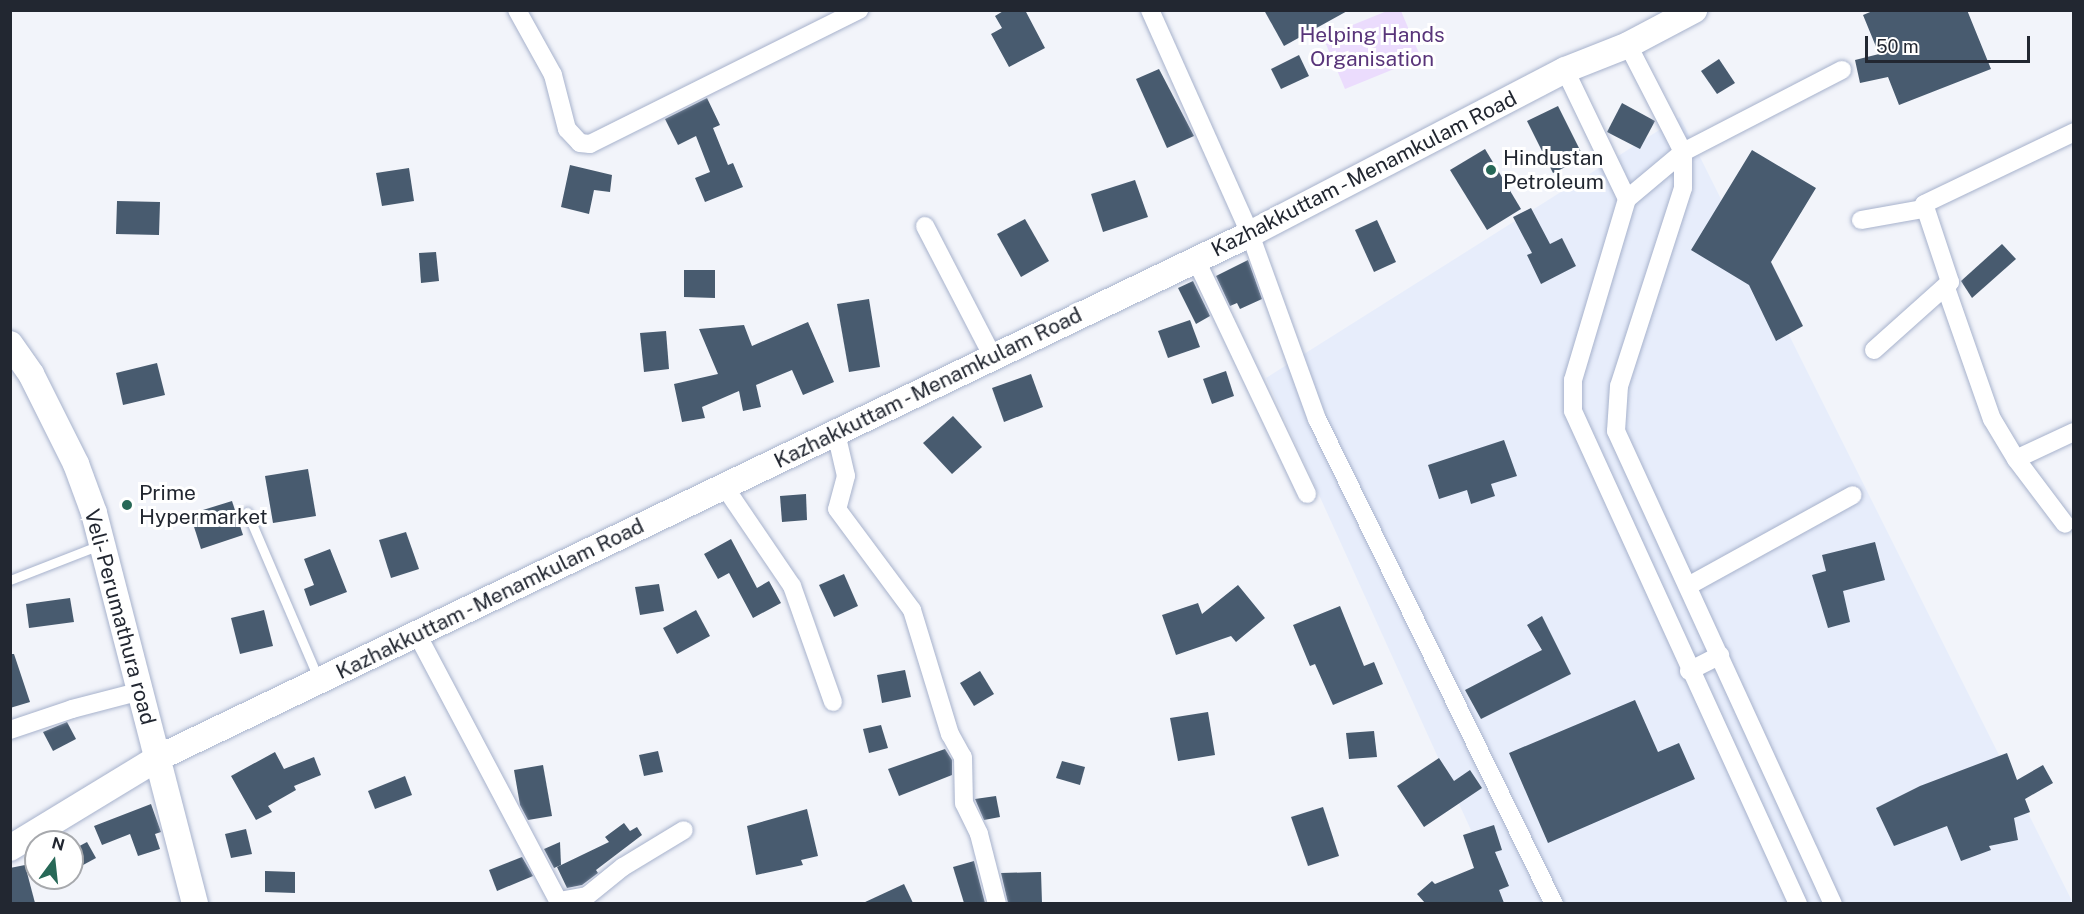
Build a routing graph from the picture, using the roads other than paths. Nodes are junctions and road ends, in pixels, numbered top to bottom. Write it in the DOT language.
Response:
graph roads {
  1 [pos="517,10"];
  2 [pos="1150,10"];
  3 [pos="1694,10"];
  4 [pos="858,11"];
  5 [pos="1628,45"];
  6 [pos="1565,70"];
  7 [pos="1842,70"];
  8 [pos="2073,132"];
  9 [pos="1683,152"];
  10 [pos="1627,199"];
  11 [pos="1923,209"];
  12 [pos="1861,220"];
  13 [pos="925,226"];
  14 [pos="1250,234"];
  15 [pos="1196,260"];
  16 [pos="1946,288"];
  17 [pos="10,344"];
  18 [pos="1874,350"];
  19 [pos="993,357"];
  20 [pos="2073,432"];
  21 [pos="836,433"];
  22 [pos="2016,459"];
  23 [pos="724,486"];
  24 [pos="1307,494"];
  25 [pos="1853,495"];
  26 [pos="247,512"];
  27 [pos="2065,524"];
  28 [pos="102,544"];
  29 [pos="10,580"];
  30 [pos="1688,586"];
  31 [pos="417,634"];
  32 [pos="1720,655"];
  33 [pos="1689,671"];
  34 [pos="319,681"];
  35 [pos="141,692"];
  36 [pos="833,702"];
  37 [pos="10,730"];
  38 [pos="158,758"];
  39 [pos="684,830"];
  40 [pos="10,848"];
  41 [pos="560,902"];
  42 [pos="195,903"];
  43 [pos="998,903"];
  44 [pos="1554,903"];
  45 [pos="1798,903"];
  46 [pos="1833,903"];
  1 -- 4 [label="street"];
  2 -- 14 [label="street"];
  3 -- 5 [label="main road, Kazhakkuttam - Menamkulam Road"];
  5 -- 6 [label="main road, Kazhakkuttam - Menamkulam Road"];
  5 -- 9 [label="street"];
  6 -- 10 [label="street"];
  6 -- 14 [label="main road, Kazhakkuttam - Menamkulam Road"];
  7 -- 9 [label="street"];
  8 -- 11 [label="street"];
  9 -- 10 [label="street"];
  9 -- 30 [label="street"];
  10 -- 33 [label="street"];
  11 -- 12 [label="street"];
  11 -- 16 [label="street"];
  13 -- 19 [label="street"];
  14 -- 15 [label="main road, Kazhakkuttam - Menamkulam Road"];
  14 -- 44 [label="street"];
  15 -- 19 [label="main road, Kazhakkuttam - Menamkulam Road"];
  15 -- 24 [label="street"];
  16 -- 18 [label="street"];
  16 -- 22 [label="street"];
  17 -- 28 [label="main road, Veli- Perumathura road"];
  19 -- 21 [label="main road, Kazhakkuttam - Menamkulam Road"];
  20 -- 22 [label="street"];
  21 -- 23 [label="main road, Kazhakkuttam - Menamkulam Road"];
  21 -- 43 [label="street"];
  22 -- 27 [label="street"];
  23 -- 31 [label="main road, Kazhakkuttam - Menamkulam Road"];
  23 -- 36 [label="street"];
  25 -- 30 [label="street"];
  26 -- 34 [label="lane"];
  28 -- 29 [label="lane"];
  28 -- 35 [label="main road, Veli- Perumathura road"];
  30 -- 32 [label="street"];
  31 -- 34 [label="main road, Kazhakkuttam - Menamkulam Road"];
  31 -- 41 [label="street"];
  32 -- 33 [label="street"];
  32 -- 46 [label="street"];
  33 -- 45 [label="street"];
  34 -- 38 [label="main road, Kazhakkuttam - Menamkulam Road"];
  35 -- 37 [label="street"];
  35 -- 38 [label="main road, Veli- Perumathura road"];
  38 -- 40 [label="main road, Kazhakkuttam - Menamkulam Road"];
  38 -- 42 [label="main road, Veli- Perumathura road"];
  39 -- 41 [label="street"];
}
